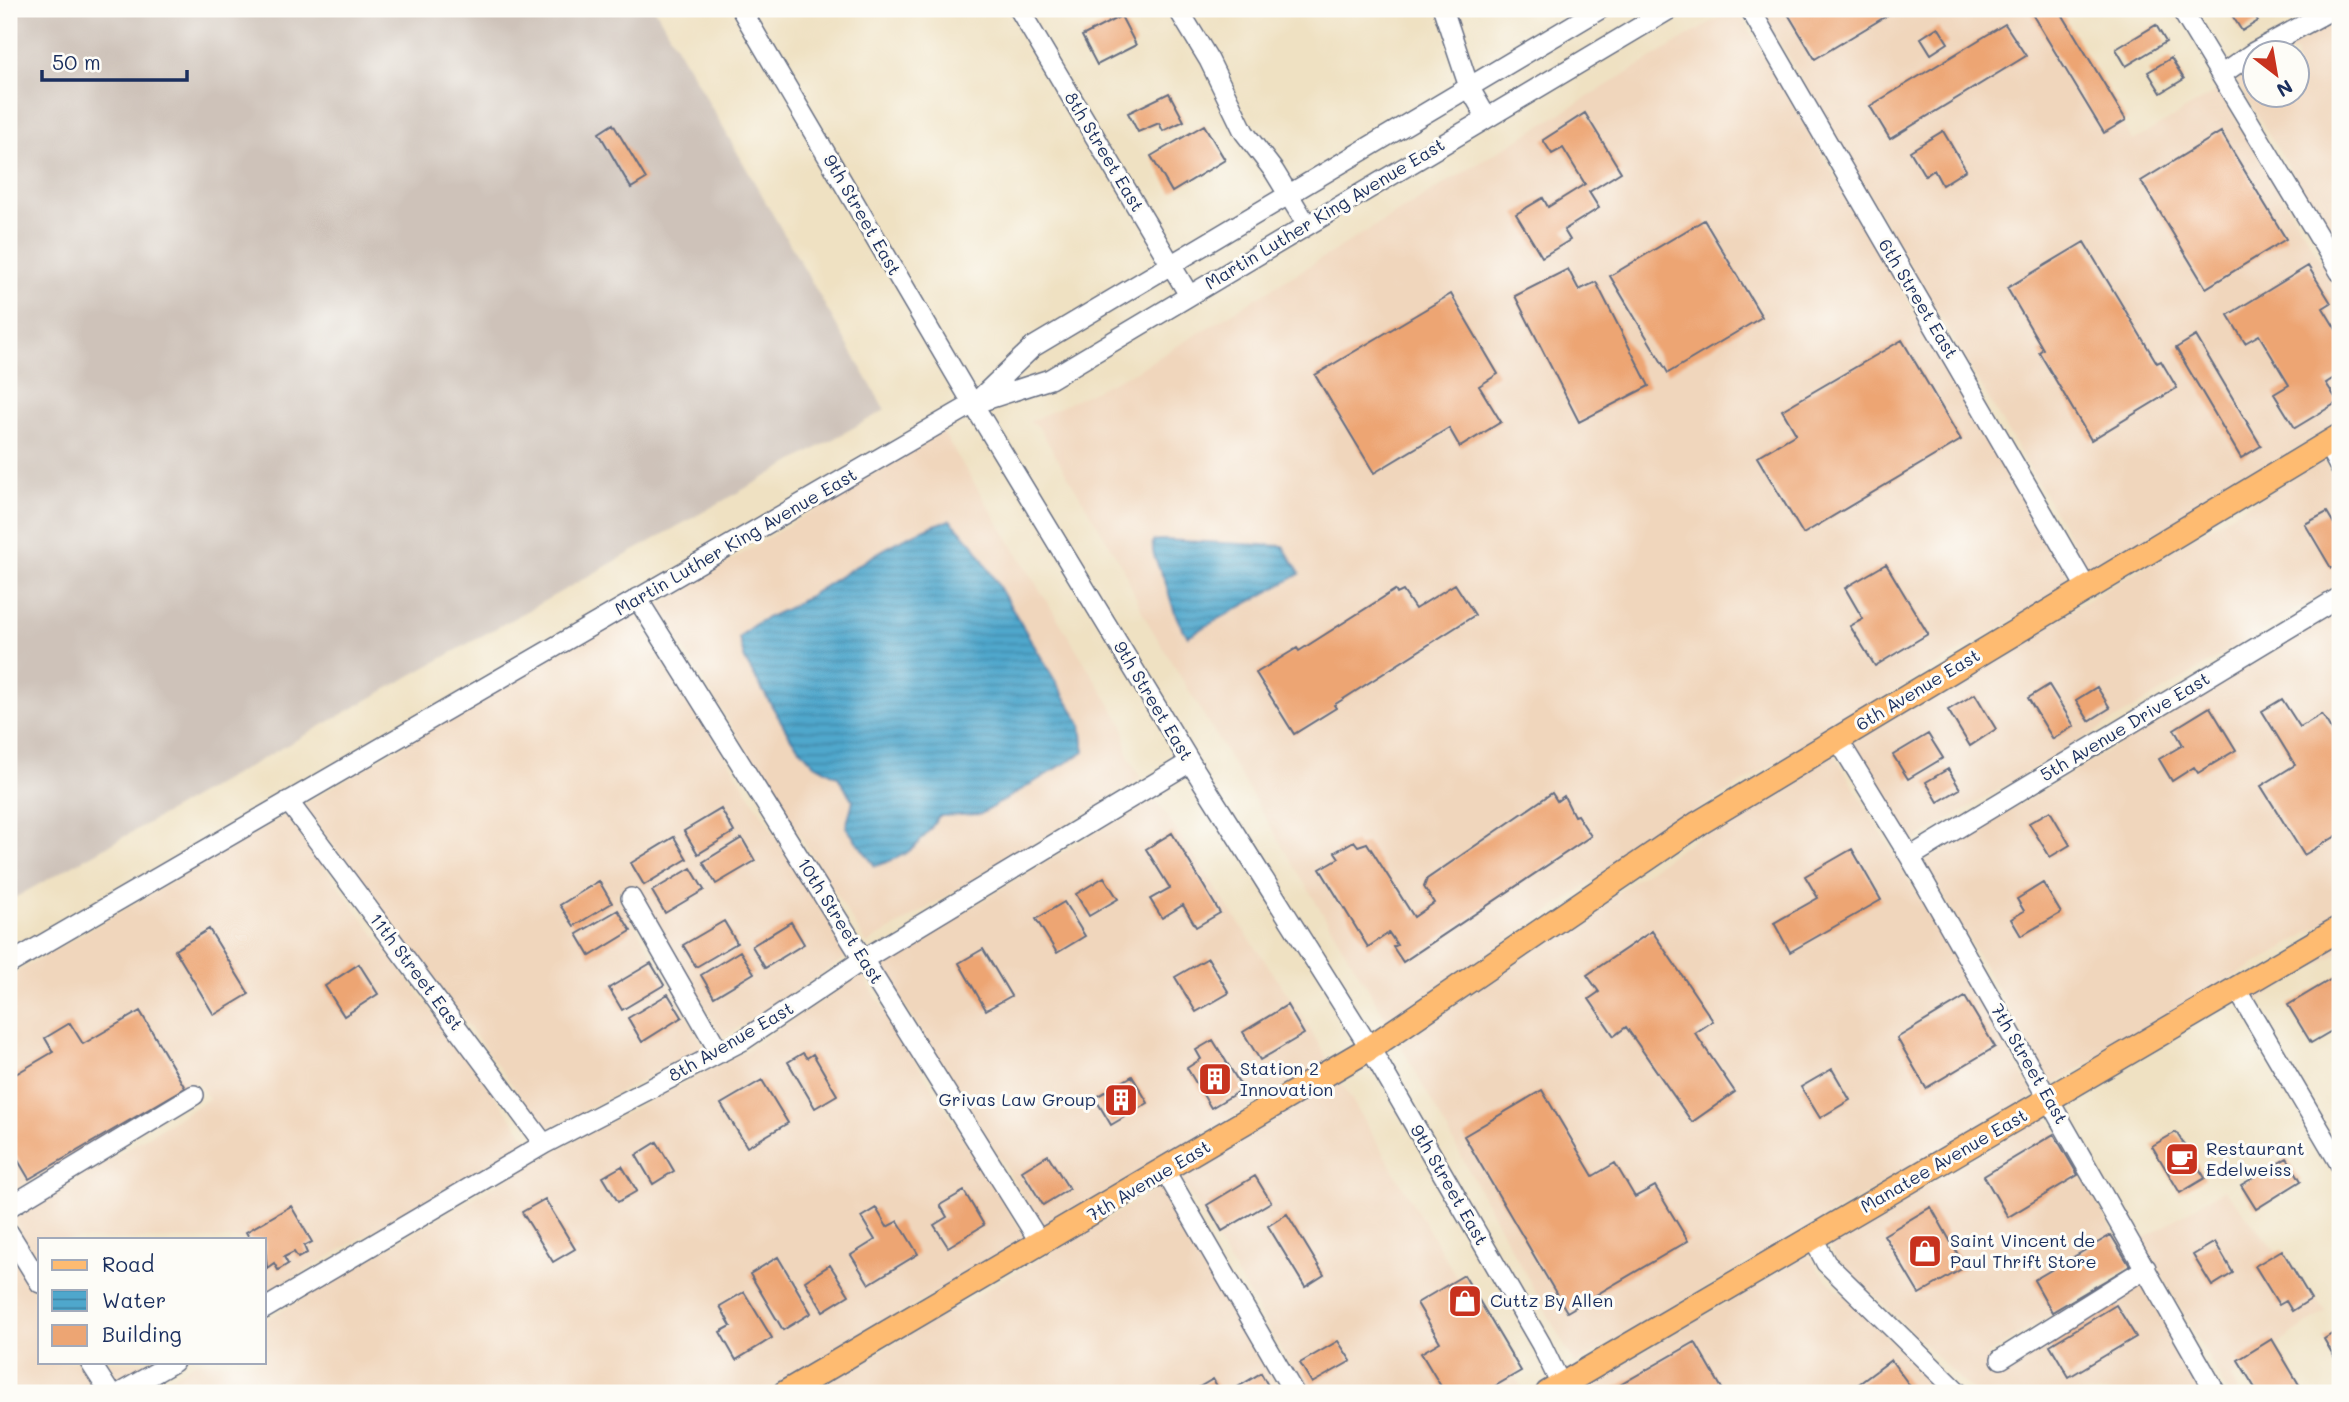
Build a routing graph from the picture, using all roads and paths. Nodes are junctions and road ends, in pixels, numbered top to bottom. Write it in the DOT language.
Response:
graph roads {
  1 [pos="741,9"];
  2 [pos="1019,9"];
  3 [pos="1178,9"];
  4 [pos="1443,9"];
  5 [pos="1600,9"];
  6 [pos="1670,9"];
  7 [pos="1749,9"];
  8 [pos="2181,9"];
  9 [pos="2333,9"];
  10 [pos="2221,75"];
  11 [pos="1469,87"];
  12 [pos="1487,118"];
  13 [pos="1288,194"];
  14 [pos="1307,225"];
  15 [pos="1171,265"];
  16 [pos="2340,272"];
  17 [pos="1189,295"];
  18 [pos="973,404"];
  19 [pos="2333,440"];
  20 [pos="2340,468"];
  21 [pos="2087,589"];
  22 [pos="2340,597"];
  23 [pos="637,598"];
  24 [pos="1837,738"];
  25 [pos="1190,762"];
  26 [pos="288,801"];
  27 [pos="1910,857"];
  28 [pos="631,898"];
  29 [pos="2340,928"];
  30 [pos="1503,955"];
  31 [pos="864,959"];
  32 [pos="9,964"];
  33 [pos="2237,989"];
  34 [pos="1370,1048"];
  35 [pos="720,1053"];
  36 [pos="194,1095"];
  37 [pos="2049,1100"];
  38 [pos="544,1144"];
  39 [pos="2340,1164"];
  40 [pos="1165,1171"];
  41 [pos="9,1207"];
  42 [pos="9,1233"];
  43 [pos="1813,1238"];
  44 [pos="1041,1244"];
  45 [pos="2146,1268"];
  46 [pos="38,1280"];
  47 [pos="266,1308"];
  48 [pos="2001,1359"];
  49 [pos="91,1364"];
  50 [pos="171,1364"];
  51 [pos="1558,1391"];
  52 [pos="110,1393"];
  53 [pos="120,1393"];
  54 [pos="785,1393"];
  55 [pos="1294,1393"];
  56 [pos="1959,1393"];
  57 [pos="2216,1393"];
  1 -- 18 [label="street, 9th Street East"];
  2 -- 15 [label="street, 8th Street East"];
  3 -- 13 [label="street"];
  4 -- 11 [label="street"];
  5 -- 11 [label="street, Martin Luther King Avenue East"];
  6 -- 12 [label="street, Martin Luther King Avenue East"];
  7 -- 21 [label="street, 6th Street East"];
  8 -- 10 [label="street"];
  9 -- 10 [label="street"];
  10 -- 16 [label="street"];
  11 -- 12 [label="street"];
  11 -- 13 [label="street, Martin Luther King Avenue East"];
  12 -- 14 [label="street, Martin Luther King Avenue East"];
  13 -- 14 [label="street"];
  13 -- 15 [label="street, Martin Luther King Avenue East"];
  14 -- 17 [label="street, Martin Luther King Avenue East"];
  15 -- 17 [label="street, 8th Street East"];
  15 -- 18 [label="street, Martin Luther King Avenue East"];
  17 -- 18 [label="street, Martin Luther King Avenue East"];
  18 -- 23 [label="street, Martin Luther King Avenue East"];
  18 -- 25 [label="street, 9th Street East"];
  19 -- 20 [label="street"];
  19 -- 21 [label="main road, 6th Avenue East"];
  21 -- 24 [label="main road, 6th Avenue East"];
  22 -- 27 [label="street, 5th Avenue Drive East"];
  23 -- 26 [label="street, Martin Luther King Avenue East"];
  23 -- 31 [label="street, 10th Street East"];
  24 -- 27 [label="street, 7th Street East"];
  24 -- 30 [label="main road, 6th Avenue East"];
  25 -- 31 [label="street, 8th Avenue East"];
  25 -- 34 [label="street, 9th Street East"];
  26 -- 32 [label="street, Martin Luther King Avenue East"];
  26 -- 38 [label="street, 11th Street East"];
  27 -- 37 [label="street, 7th Street East"];
  28 -- 35 [label="street"];
  29 -- 33 [label="main road, Manatee Avenue East"];
  30 -- 34 [label="main road, 7th Avenue East"];
  31 -- 35 [label="street, 8th Avenue East"];
  31 -- 44 [label="street, 10th Street East"];
  33 -- 37 [label="main road, Manatee Avenue East"];
  33 -- 39 [label="street"];
  34 -- 40 [label="main road, 7th Avenue East"];
  34 -- 51 [label="street, 9th Street East"];
  35 -- 38 [label="street, 8th Avenue East"];
  36 -- 41 [label="street"];
  37 -- 43 [label="main road, Manatee Avenue East"];
  37 -- 45 [label="street, 7th Street East"];
  38 -- 47 [label="street, 8th Avenue East"];
  40 -- 44 [label="main road, 7th Avenue East"];
  40 -- 55 [label="street"];
  42 -- 46 [label="street"];
  43 -- 51 [label="main road, Manatee Avenue East"];
  43 -- 56 [label="street"];
  44 -- 54 [label="main road, 7th Avenue East"];
  45 -- 48 [label="street"];
  45 -- 57 [label="street, 7th Street East"];
  49 -- 52 [label="street"];
  50 -- 53 [label="street"];
}
